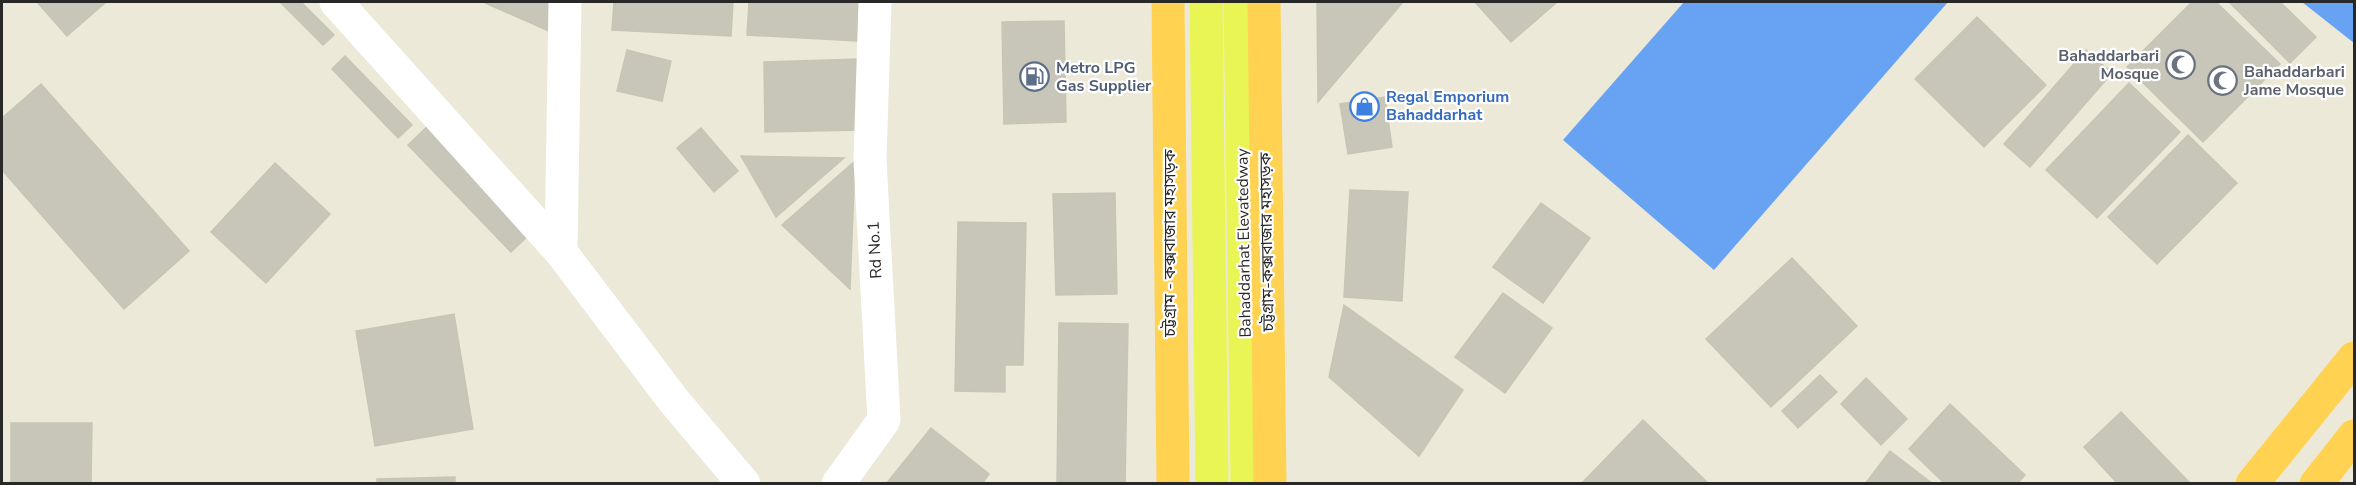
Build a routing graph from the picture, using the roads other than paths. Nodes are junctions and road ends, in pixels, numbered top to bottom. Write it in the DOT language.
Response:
graph roads {
  1 [pos="336,2"];
  2 [pos="565,2"];
  3 [pos="875,2"];
  4 [pos="1168,2"];
  5 [pos="1206,2"];
  6 [pos="1240,2"];
  7 [pos="1264,2"];
  8 [pos="561,252"];
  9 [pos="2355,358"];
  10 [pos="2355,368"];
  11 [pos="2355,436"];
  12 [pos="2355,459"];
  13 [pos="744,483"];
  14 [pos="838,483"];
  15 [pos="1173,483"];
  16 [pos="1212,483"];
  17 [pos="1247,483"];
  18 [pos="1270,483"];
  19 [pos="2252,483"];
  20 [pos="2260,483"];
  21 [pos="2316,483"];
  22 [pos="2333,483"];
  1 -- 8 [label="street"];
  2 -- 8 [label="street"];
  3 -- 14 [label="street, Rd No.1"];
  4 -- 15 [label="highway, চট্টগ্রাম - কক্সবাজার মহাসড়ক"];
  5 -- 16 [label="main road"];
  6 -- 17 [label="main road, Bahaddarhat Elevatedway"];
  7 -- 18 [label="highway, চট্টগ্রাম-কক্সবাজার মহাসড়ক"];
  8 -- 13 [label="street"];
  9 -- 19 [label="highway"];
  10 -- 20 [label="highway"];
  11 -- 21 [label="highway"];
  12 -- 22 [label="highway"];
}
